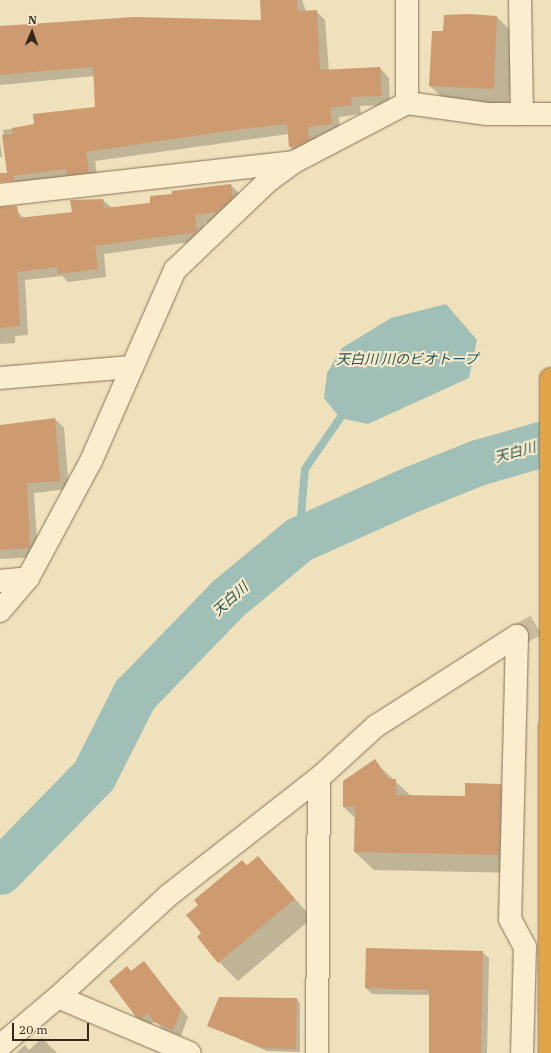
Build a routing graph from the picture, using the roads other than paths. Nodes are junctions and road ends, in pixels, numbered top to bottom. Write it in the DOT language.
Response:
graph roads {
  1 [pos="407,0"];
  2 [pos="520,0"];
  3 [pos="407,103"];
  4 [pos="522,114"];
  5 [pos="551,114"];
  6 [pos="294,162"];
  7 [pos="0,195"];
  8 [pos="132,367"];
  9 [pos="0,378"];
  10 [pos="551,380"];
  11 [pos="28,578"];
  12 [pos="0,581"];
  13 [pos="0,611"];
  14 [pos="319,778"];
  15 [pos="58,997"];
  16 [pos="0,1046"];
  17 [pos="190,1053"];
  18 [pos="317,1053"];
  19 [pos="522,1053"];
  20 [pos="550,1053"];
  1 -- 3 [label="street"];
  2 -- 4 [label="street"];
  3 -- 4 [label="street"];
  3 -- 6 [label="street"];
  4 -- 5 [label="street"];
  6 -- 7 [label="street"];
  6 -- 8 [label="street"];
  8 -- 9 [label="street"];
  8 -- 11 [label="street"];
  10 -- 20 [label="highway"];
  11 -- 12 [label="street"];
  11 -- 13 [label="street"];
  14 -- 15 [label="street"];
  14 -- 18 [label="street"];
  14 -- 19 [label="street"];
  15 -- 16 [label="street"];
  15 -- 17 [label="street"];
}
